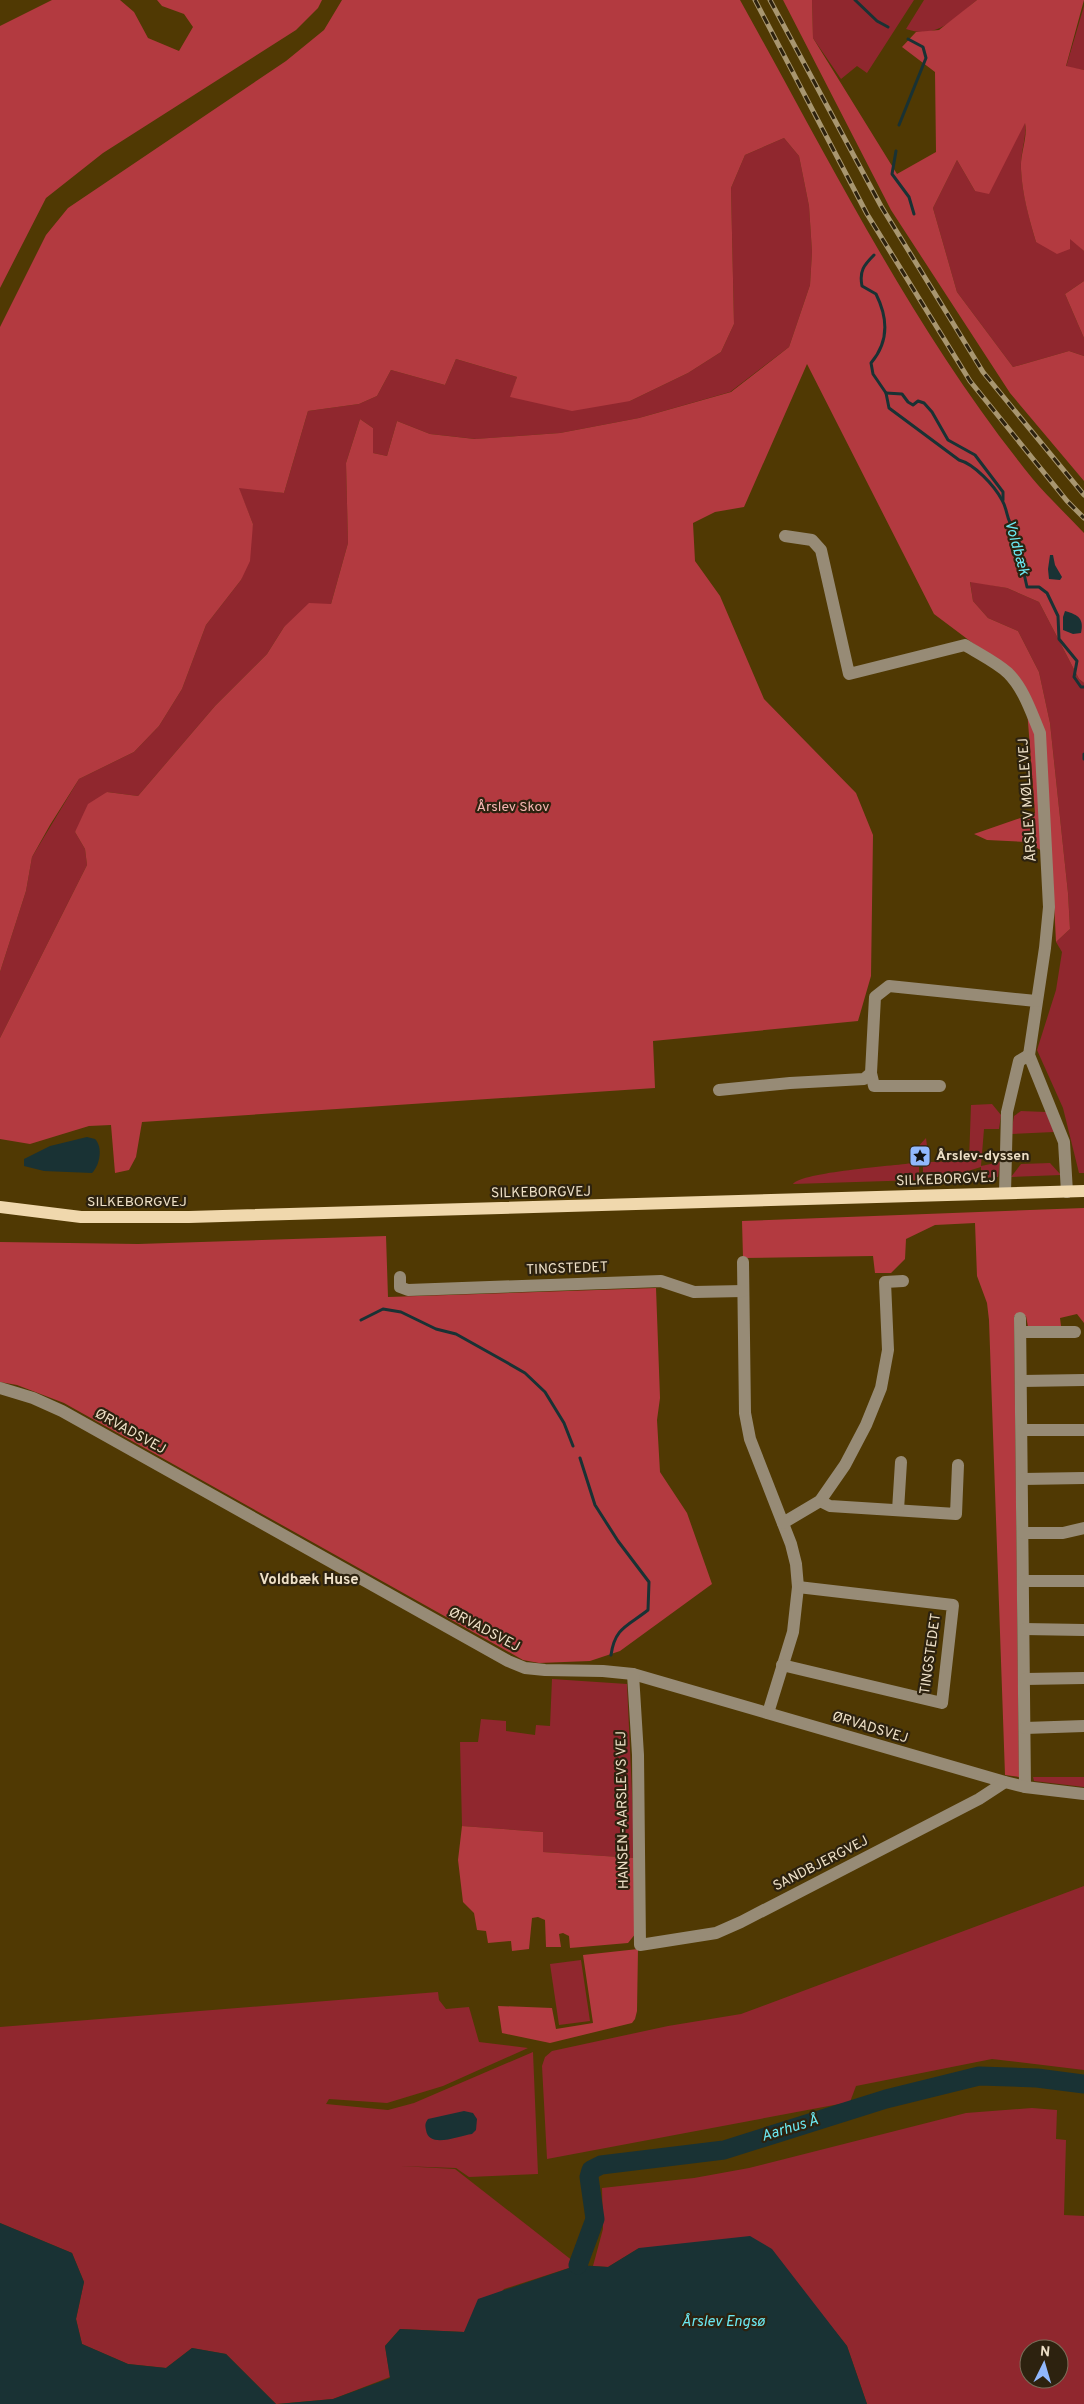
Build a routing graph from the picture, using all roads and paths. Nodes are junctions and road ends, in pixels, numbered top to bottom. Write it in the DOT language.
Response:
graph roads {
  1 [pos="785,536"];
  2 [pos="1036,1001"];
  3 [pos="1028,1055"];
  4 [pos="871,1073"];
  5 [pos="940,1086"];
  6 [pos="719,1090"];
  7 [pos="1084,1191"];
  8 [pos="1068,1192"];
  9 [pos="1005,1193"];
  10 [pos="0,1207"];
  11 [pos="743,1262"];
  12 [pos="400,1277"];
  13 [pos="903,1281"];
  14 [pos="743,1291"];
  15 [pos="1020,1318"];
  16 [pos="1020,1332"];
  17 [pos="1076,1332"];
  18 [pos="1084,1380"];
  19 [pos="1022,1381"];
  20 [pos="0,1388"];
  21 [pos="1023,1430"];
  22 [pos="1084,1430"];
  23 [pos="901,1462"];
  24 [pos="958,1466"];
  25 [pos="1084,1478"];
  26 [pos="1023,1479"];
  27 [pos="820,1501"];
  28 [pos="898,1510"];
  29 [pos="783,1523"];
  30 [pos="1084,1528"];
  31 [pos="1023,1533"];
  32 [pos="1024,1581"];
  33 [pos="1084,1581"];
  34 [pos="798,1587"];
  35 [pos="1024,1629"];
  36 [pos="1084,1630"];
  37 [pos="782,1665"];
  38 [pos="633,1674"];
  39 [pos="1084,1678"];
  40 [pos="1025,1679"];
  41 [pos="768,1713"];
  42 [pos="1084,1726"];
  43 [pos="1025,1728"];
  44 [pos="1004,1782"];
  45 [pos="1026,1787"];
  46 [pos="1084,1794"];
  47 [pos="640,1945"];
  1 -- 2 [label="street, ÅRSLEV MØLLEVEJ"];
  2 -- 3 [label="street, ÅRSLEV MØLLEVEJ"];
  2 -- 4 [label="street"];
  3 -- 8 [label="street"];
  3 -- 9 [label="street, ÅRSLEV MØLLEVEJ"];
  4 -- 5 [label="street"];
  4 -- 6 [label="street"];
  7 -- 8 [label="main road, SILKEBORGVEJ"];
  8 -- 9 [label="main road, SILKEBORGVEJ"];
  9 -- 10 [label="main road, SILKEBORGVEJ"];
  11 -- 14 [label="street"];
  12 -- 14 [label="street, TINGSTEDET"];
  13 -- 27 [label="street"];
  14 -- 29 [label="street"];
  15 -- 16 [label="street"];
  16 -- 17 [label="street"];
  16 -- 19 [label="street"];
  18 -- 19 [label="street"];
  19 -- 21 [label="street"];
  20 -- 38 [label="street, ØRVADSVEJ"];
  21 -- 22 [label="street"];
  21 -- 26 [label="street"];
  23 -- 28 [label="street"];
  24 -- 28 [label="street"];
  25 -- 26 [label="street"];
  26 -- 31 [label="street"];
  27 -- 28 [label="street"];
  27 -- 29 [label="street"];
  29 -- 34 [label="street"];
  30 -- 31 [label="street"];
  31 -- 32 [label="street"];
  32 -- 33 [label="street"];
  32 -- 35 [label="street"];
  34 -- 37 [label="street"];
  34 -- 37 [label="street, TINGSTEDET"];
  35 -- 36 [label="street"];
  35 -- 40 [label="street"];
  37 -- 41 [label="street"];
  38 -- 41 [label="street, ØRVADSVEJ"];
  38 -- 47 [label="street, HANSEN-AARSLEVS VEJ"];
  39 -- 40 [label="street"];
  40 -- 43 [label="street"];
  41 -- 44 [label="street, ØRVADSVEJ"];
  42 -- 43 [label="street"];
  43 -- 45 [label="street"];
  44 -- 45 [label="street, ØRVADSVEJ"];
  44 -- 47 [label="street, SANDBJERGVEJ"];
  45 -- 46 [label="street, ØRVADSVEJ"];
}
